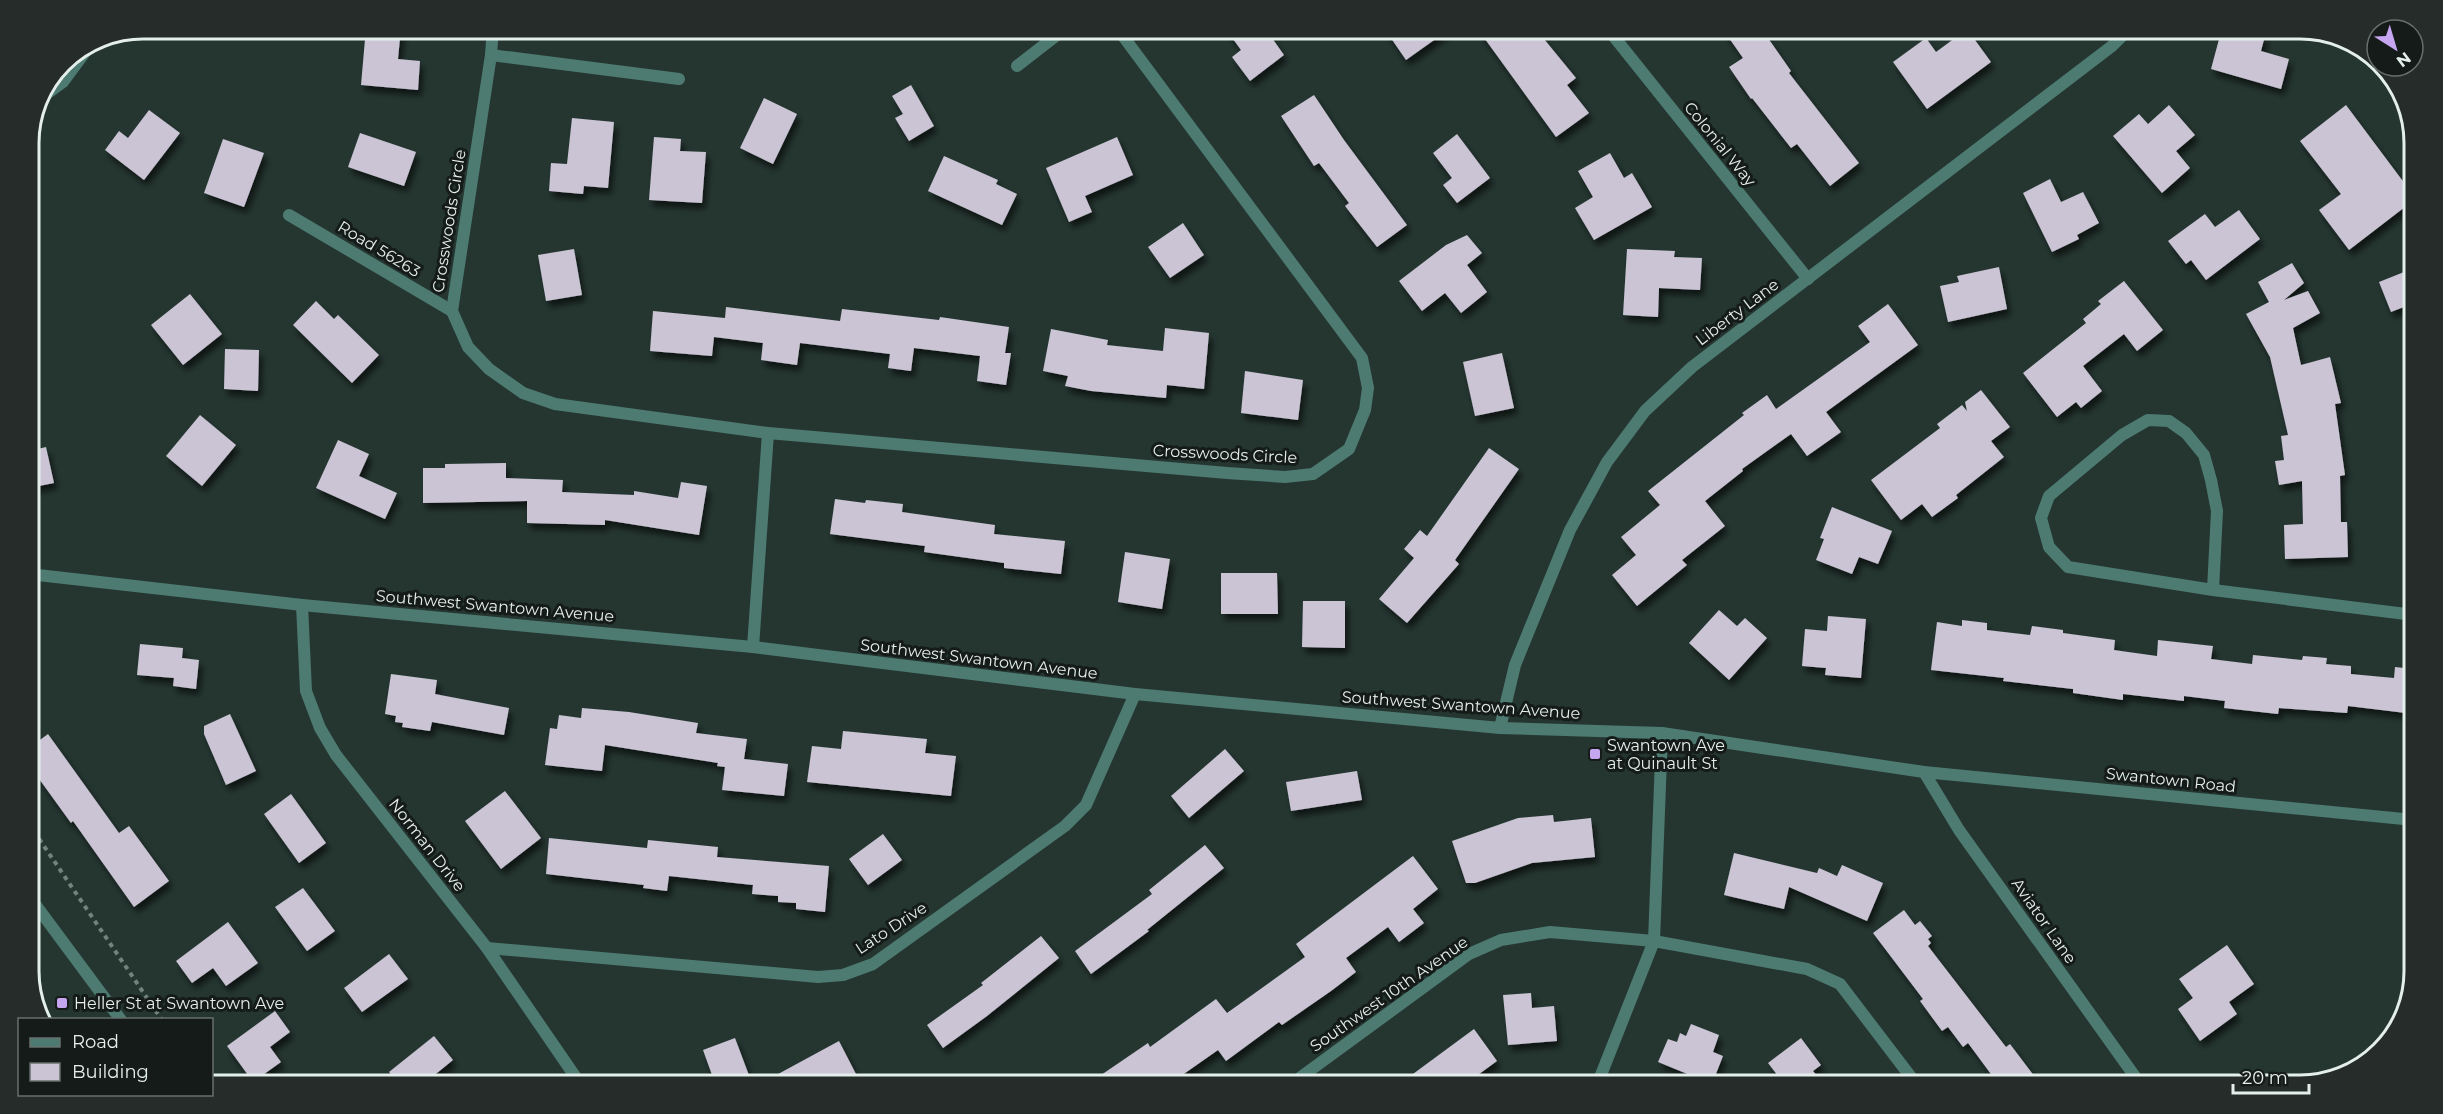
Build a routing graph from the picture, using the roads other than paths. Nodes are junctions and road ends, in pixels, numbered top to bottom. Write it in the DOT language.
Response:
graph roads {
  1 [pos="492,39"];
  2 [pos="1052,39"];
  3 [pos="1125,39"];
  4 [pos="1616,39"];
  5 [pos="2119,39"];
  6 [pos="491,55"];
  7 [pos="77,63"];
  8 [pos="1017,66"];
  9 [pos="680,79"];
  10 [pos="56,87"];
  11 [pos="289,215"];
  12 [pos="1808,279"];
  13 [pos="452,311"];
  14 [pos="768,433"];
  15 [pos="39,575"];
  16 [pos="2213,590"];
  17 [pos="302,605"];
  18 [pos="2404,614"];
  19 [pos="753,647"];
  20 [pos="1135,694"];
  21 [pos="1500,728"];
  22 [pos="1662,733"];
  23 [pos="1924,772"];
  24 [pos="2404,819"];
  25 [pos="39,909"];
  26 [pos="1654,941"];
  27 [pos="487,948"];
  28 [pos="120,1018"];
  29 [pos="574,1075"];
  30 [pos="1305,1075"];
  31 [pos="1601,1075"];
  32 [pos="1909,1075"];
  33 [pos="2132,1075"];
  1 -- 6 [label="street, Crosswoods Circle"];
  2 -- 8 [label="street"];
  3 -- 14 [label="street, Crosswoods Circle"];
  4 -- 12 [label="street, Colonial Way"];
  5 -- 12 [label="street, Liberty Lane"];
  6 -- 9 [label="street"];
  6 -- 13 [label="street, Crosswoods Circle"];
  7 -- 10 [label="street"];
  11 -- 13 [label="street, Road 56263"];
  12 -- 21 [label="street, Liberty Lane"];
  13 -- 14 [label="street, Crosswoods Circle"];
  14 -- 19 [label="street"];
  15 -- 17 [label="street, Southwest Swantown Avenue"];
  16 -- 16 [label="street"];
  16 -- 18 [label="street"];
  17 -- 19 [label="street, Southwest Swantown Avenue"];
  17 -- 27 [label="street, Norman Drive"];
  19 -- 20 [label="street, Southwest Swantown Avenue"];
  20 -- 21 [label="street, Southwest Swantown Avenue"];
  20 -- 27 [label="street, Lato Drive"];
  21 -- 22 [label="street, Southwest Swantown Avenue"];
  22 -- 23 [label="street, Southwest Swantown Avenue"];
  22 -- 26 [label="street"];
  23 -- 24 [label="street, Swantown Road"];
  23 -- 33 [label="street, Aviator Lane"];
  25 -- 28 [label="street"];
  26 -- 30 [label="street, Southwest 10th Avenue"];
  26 -- 31 [label="street"];
  26 -- 32 [label="street, Southwest 10th Avenue"];
  27 -- 29 [label="street, Norman Drive"];
}
